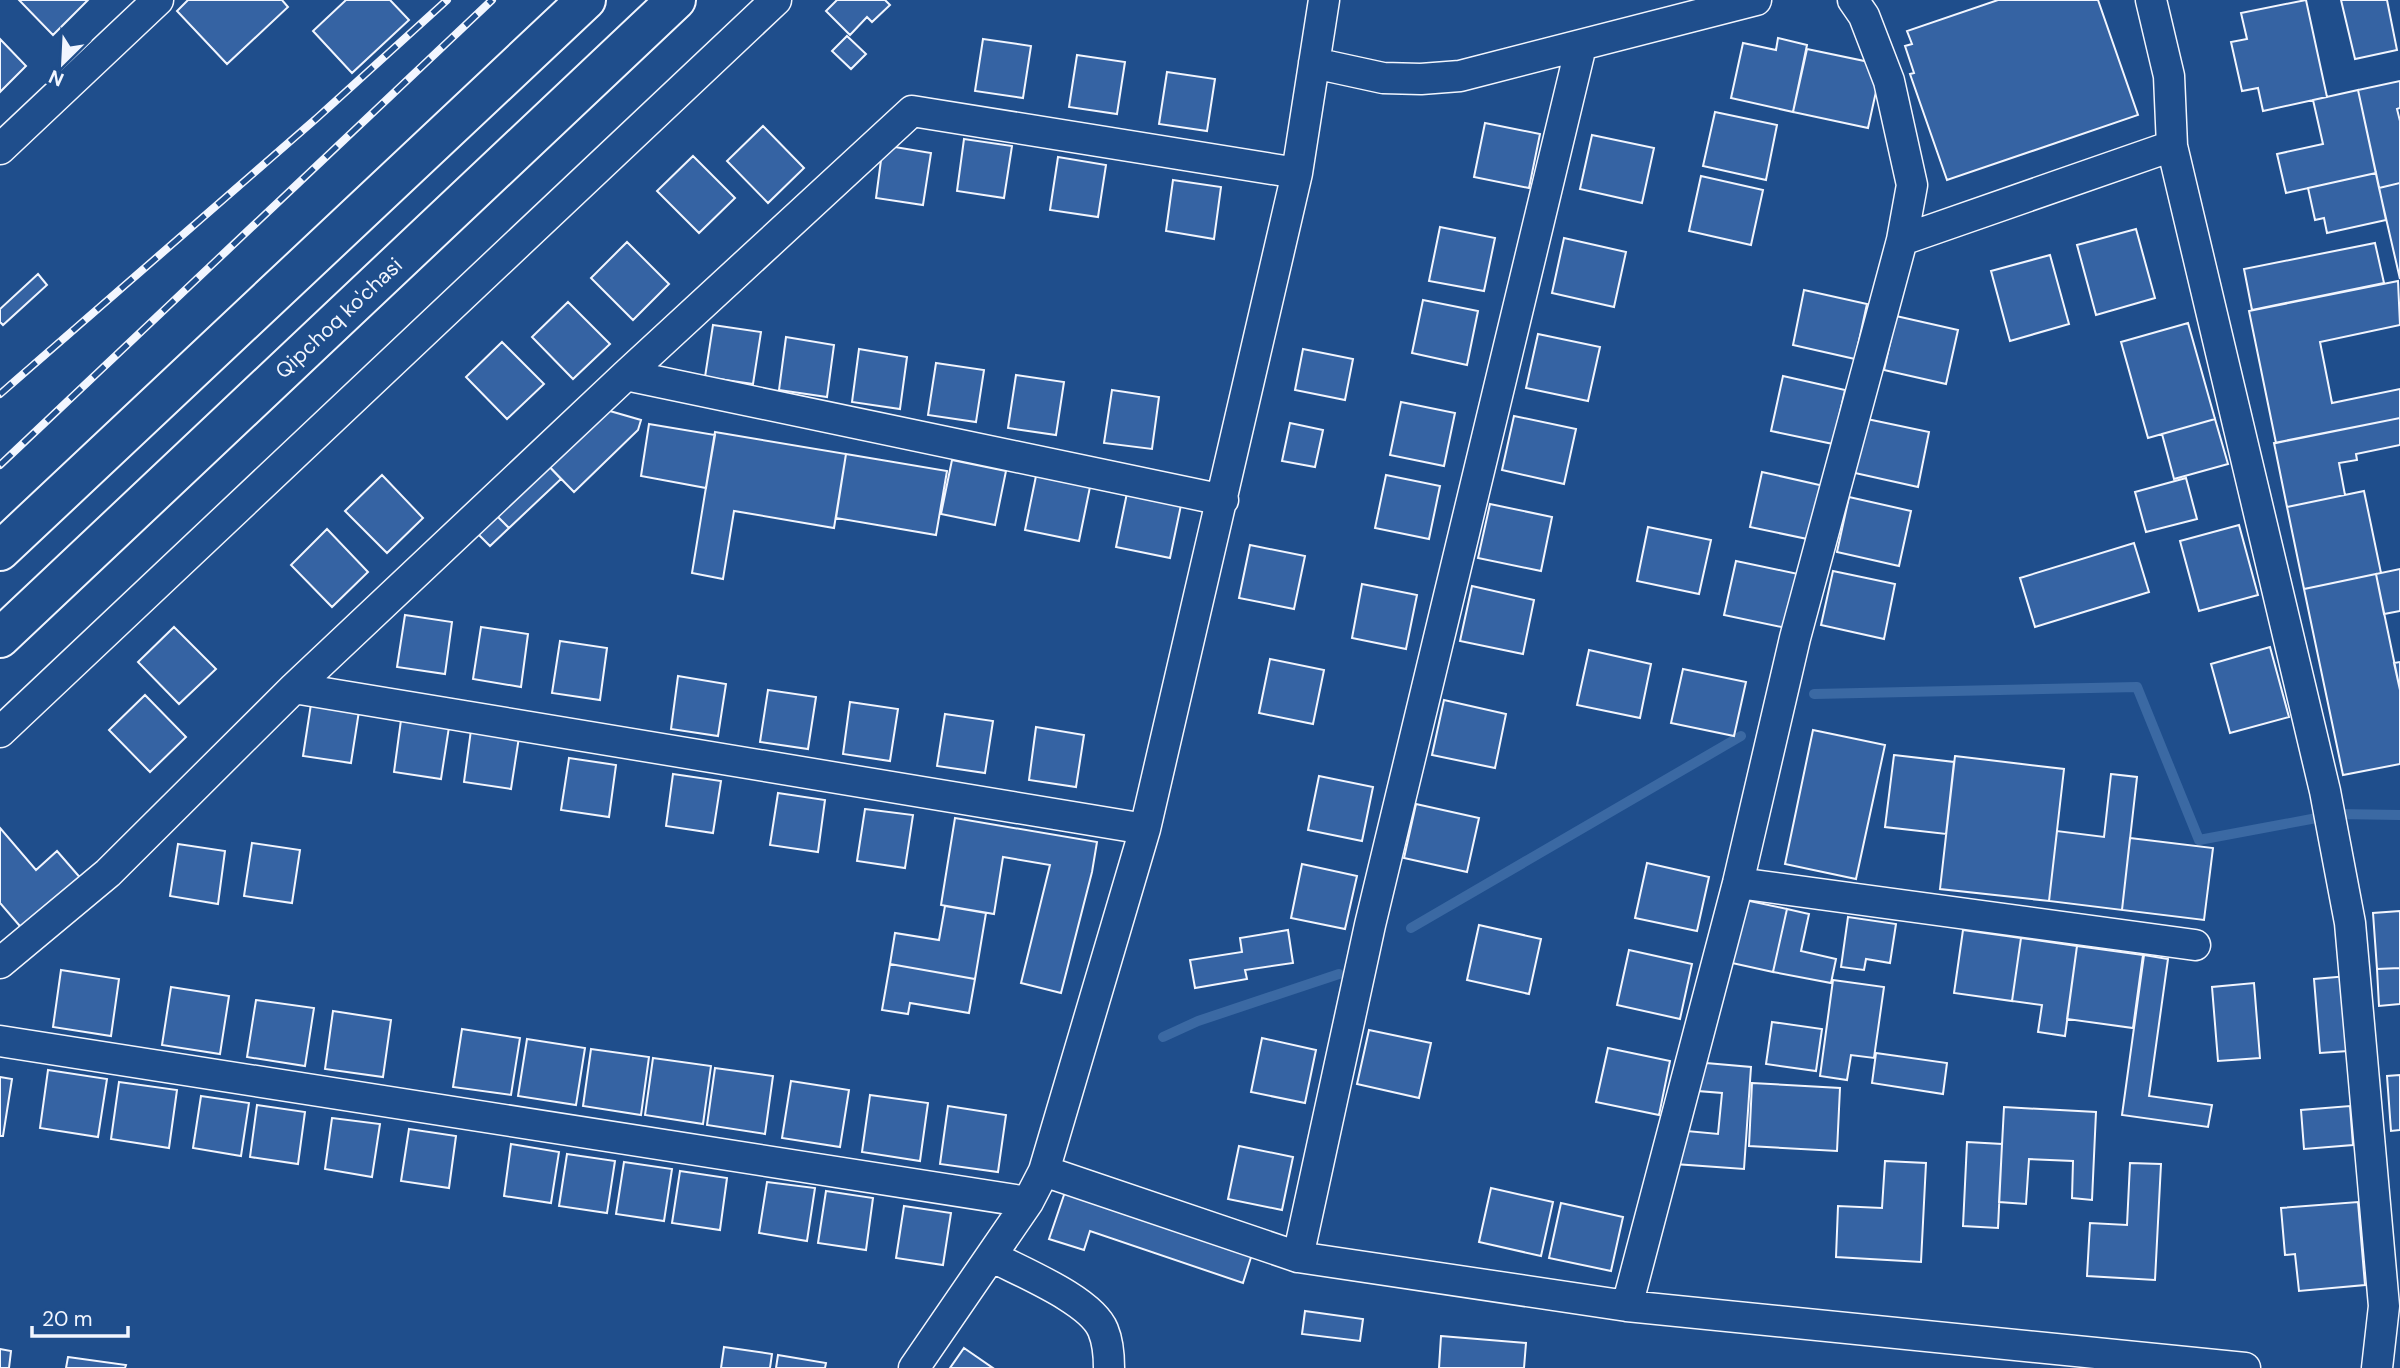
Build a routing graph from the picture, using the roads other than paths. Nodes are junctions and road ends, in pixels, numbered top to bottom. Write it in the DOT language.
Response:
graph roads {
  1 [pos="158,0"];
  2 [pos="586,0"];
  3 [pos="676,0"];
  4 [pos="775,0"];
  5 [pos="1324,0"];
  6 [pos="1756,0"];
  7 [pos="1853,0"];
  8 [pos="2151,0"];
  9 [pos="1581,46"];
  10 [pos="1314,64"];
  11 [pos="2172,146"];
  12 [pos="0,149"];
  13 [pos="1297,173"];
  14 [pos="1902,240"];
  15 [pos="626,374"];
  16 [pos="1223,500"];
  17 [pos="0,551"];
  18 [pos="0,638"];
  19 [pos="294,688"];
  20 [pos="0,732"];
  21 [pos="1145,829"];
  22 [pos="1738,883"];
  23 [pos="2195,945"];
  24 [pos="0,963"];
  25 [pos="0,1041"];
  26 [pos="1044,1171"];
  27 [pos="1028,1202"];
  28 [pos="991,1256"];
  29 [pos="1298,1257"];
  30 [pos="1627,1306"];
  31 [pos="914,1368"];
  32 [pos="1109,1368"];
  33 [pos="2245,1368"];
  34 [pos="2377,1368"];
  1 -- 12 [label="street"];
  2 -- 17 [label="main road"];
  3 -- 18 [label="main road, Qipchoq ko'chasi"];
  4 -- 20 [label="street"];
  5 -- 10 [label="street"];
  6 -- 9 [label="street"];
  7 -- 14 [label="street"];
  8 -- 11 [label="street"];
  9 -- 10 [label="street"];
  9 -- 29 [label="street"];
  10 -- 13 [label="street"];
  11 -- 14 [label="street"];
  11 -- 34 [label="street"];
  13 -- 15 [label="street"];
  13 -- 16 [label="street"];
  14 -- 22 [label="street"];
  15 -- 16 [label="street"];
  15 -- 19 [label="street"];
  16 -- 21 [label="street"];
  19 -- 21 [label="street"];
  19 -- 24 [label="street"];
  21 -- 26 [label="street"];
  22 -- 23 [label="street"];
  22 -- 30 [label="street"];
  25 -- 27 [label="street"];
  26 -- 27 [label="street"];
  26 -- 29 [label="street"];
  27 -- 28 [label="street"];
  28 -- 31 [label="street"];
  28 -- 32 [label="street"];
  29 -- 30 [label="street"];
  30 -- 33 [label="street"];
}
